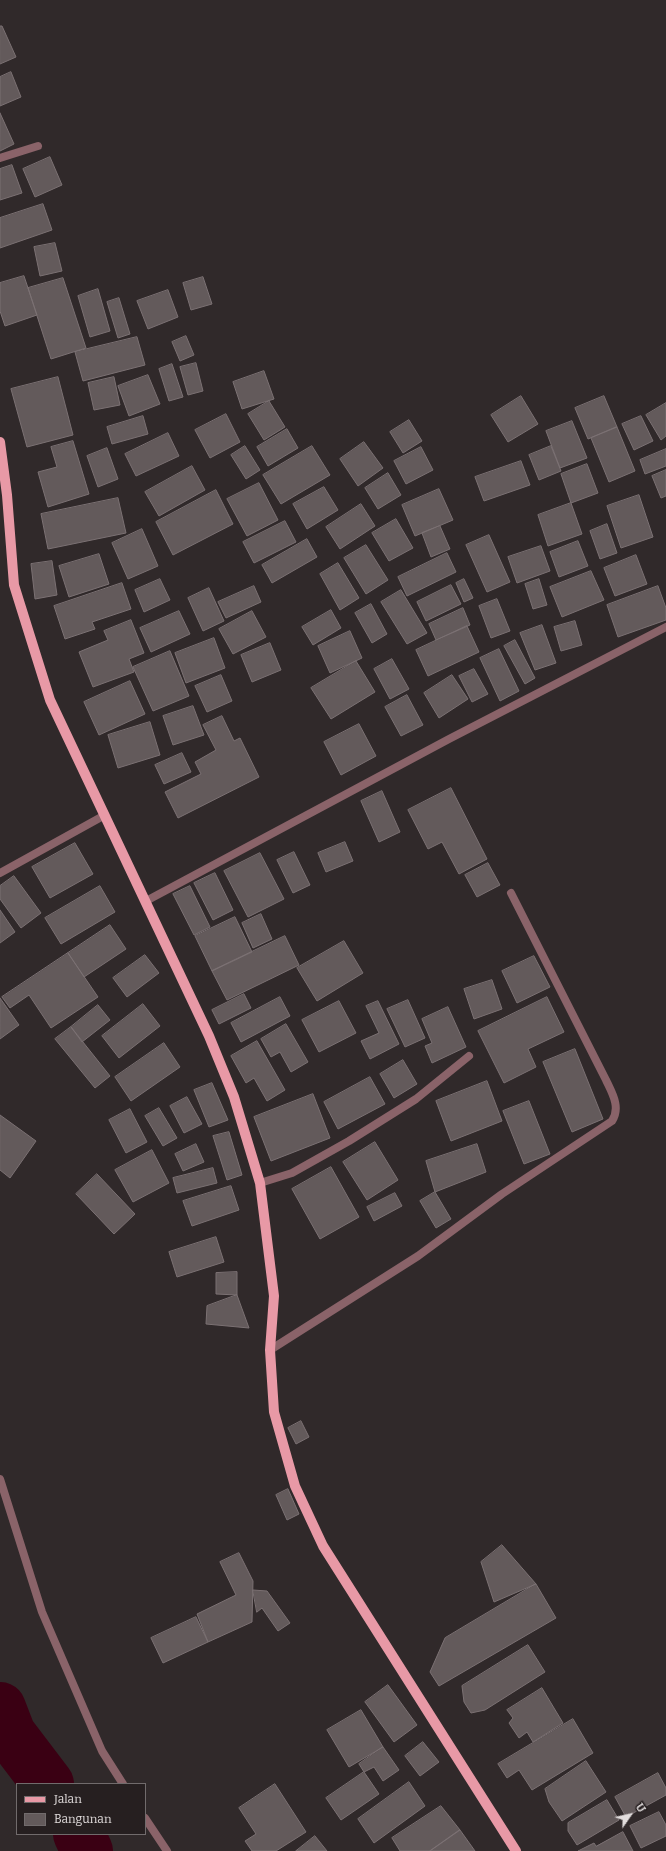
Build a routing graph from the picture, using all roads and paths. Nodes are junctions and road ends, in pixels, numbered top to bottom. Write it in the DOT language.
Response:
graph roads {
  1 [pos="38,146"];
  2 [pos="0,158"];
  3 [pos="0,442"];
  4 [pos="666,627"];
  5 [pos="105,815"];
  6 [pos="0,873"];
  7 [pos="511,893"];
  8 [pos="146,901"];
  9 [pos="469,1056"];
  10 [pos="260,1183"];
  11 [pos="270,1350"];
  12 [pos="0,1478"];
  13 [pos="122,1783"];
  14 [pos="146,1820"];
  15 [pos="166,1851"];
  16 [pos="516,1851"];
  1 -- 2 [label="street"];
  3 -- 5 [label="main road"];
  4 -- 8 [label="street"];
  5 -- 6 [label="street"];
  5 -- 8 [label="main road"];
  7 -- 11 [label="street"];
  8 -- 10 [label="main road"];
  9 -- 10 [label="street"];
  10 -- 11 [label="main road"];
  11 -- 16 [label="main road"];
  12 -- 13 [label="street"];
  14 -- 15 [label="street"];
}
